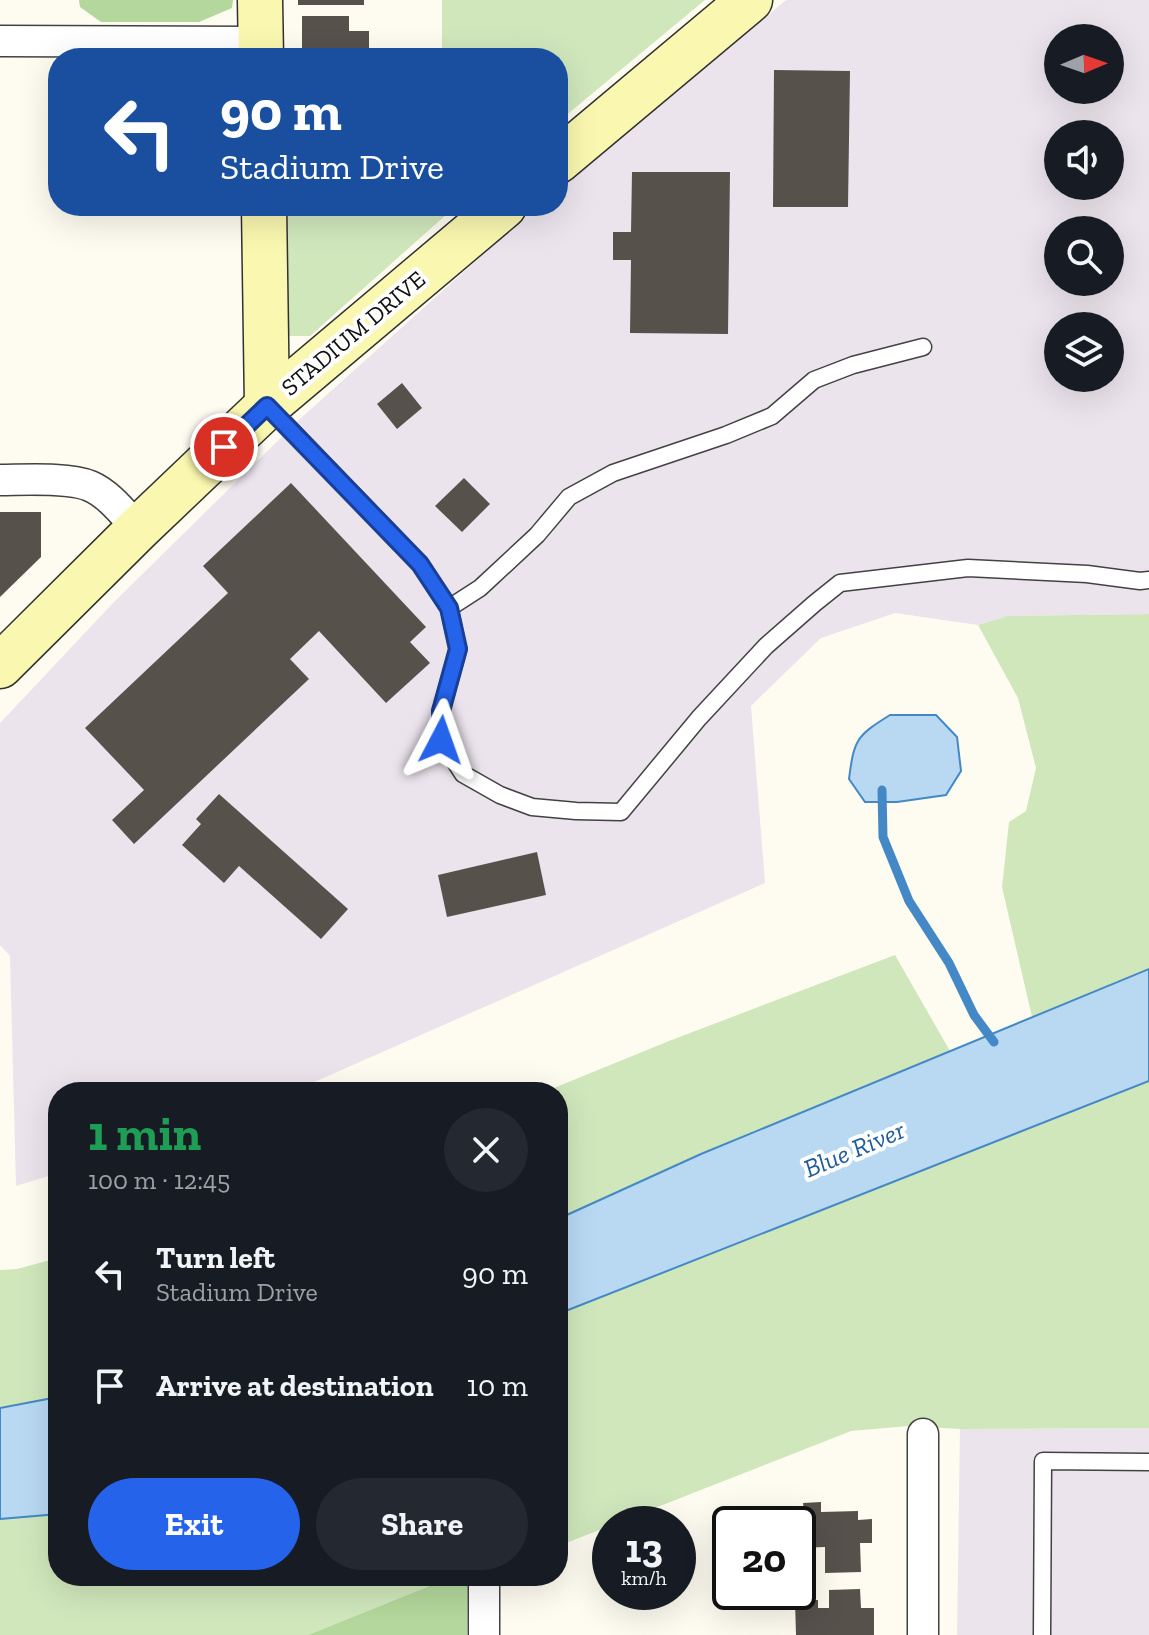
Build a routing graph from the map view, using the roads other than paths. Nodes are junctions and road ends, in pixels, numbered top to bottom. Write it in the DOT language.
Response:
graph roads {
  1 [pos="750,0"];
  2 [pos="261,33"];
  3 [pos="0,41"];
  4 [pos="568,153"];
  5 [pos="264,216"];
  6 [pos="492,216"];
  7 [pos="923,347"];
  8 [pos="267,406"];
  9 [pos="0,480"];
  10 [pos="138,529"];
  11 [pos="1149,580"];
  12 [pos="449,608"];
  13 [pos="0,666"];
  14 [pos="923,1434"];
  15 [pos="1149,1462"];
  16 [pos="484,1586"];
  17 [pos="484,1635"];
  18 [pos="923,1635"];
  19 [pos="1042,1635"];
  1 -- 4 [label="main road"];
  2 -- 3 [label="street"];
  5 -- 8 [label="main road"];
  6 -- 8 [label="main road, STADIUM DRIVE"];
  7 -- 12 [label="lane"];
  8 -- 10 [label="main road, STADIUM DRIVE"];
  8 -- 12 [label="lane"];
  9 -- 10 [label="street"];
  10 -- 13 [label="main road, STADIUM DRIVE"];
  11 -- 12 [label="lane"];
  14 -- 18 [label="street"];
  15 -- 19 [label="lane"];
  16 -- 17 [label="street"];
}
